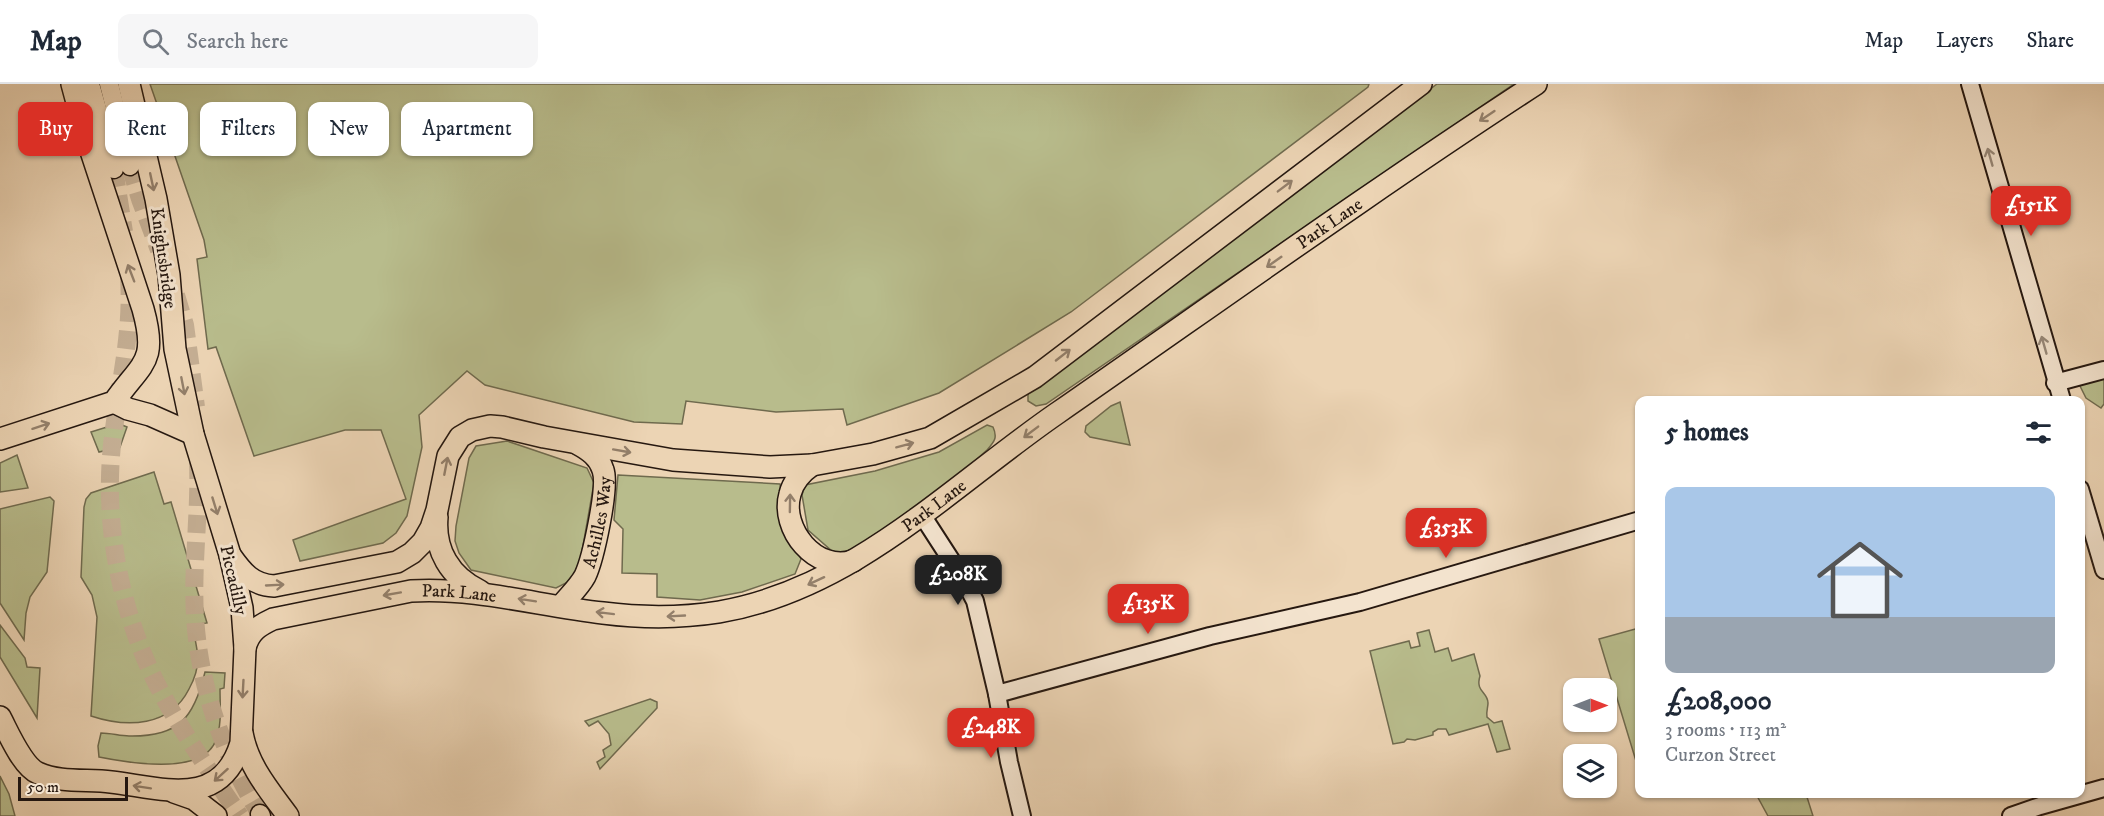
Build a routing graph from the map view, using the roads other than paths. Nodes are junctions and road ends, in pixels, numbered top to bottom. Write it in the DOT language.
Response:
graph roads {
  1 [pos="72,84"];
  2 [pos="90,84"];
  3 [pos="109,84"];
  4 [pos="129,84"];
  5 [pos="1421,84"];
  6 [pos="1536,84"];
  7 [pos="1970,84"];
  8 [pos="2104,370"];
  9 [pos="2056,393"];
  10 [pos="114,402"];
  11 [pos="193,434"];
  12 [pos="0,439"];
  13 [pos="574,442"];
  14 [pos="812,465"];
  15 [pos="2085,506"];
  16 [pos="437,510"];
  17 [pos="922,515"];
  18 [pos="1635,521"];
  19 [pos="230,555"];
  20 [pos="853,561"];
  21 [pos="2104,570"];
  22 [pos="492,594"];
  23 [pos="561,606"];
  24 [pos="245,648"];
  25 [pos="997,694"];
  26 [pos="0,717"];
  27 [pos="242,730"];
  28 [pos="2104,788"];
  29 [pos="173,792"];
  30 [pos="2085,794"];
  31 [pos="2071,798"];
  32 [pos="216,816"];
  33 [pos="288,816"];
  34 [pos="1022,816"];
  35 [pos="2011,816"];
  10 -- 1 [label="highway, Knightsbridge, one-way"];
  2 -- 3 [label="main road"];
  4 -- 11 [label="highway, Knightsbridge, one-way"];
  14 -- 5 [label="highway, one-way"];
  6 -- 17 [label="highway, Park Lane, one-way"];
  9 -- 7 [label="street, one-way"];
  8 -- 9 [label="street"];
  10 -- 11 [label="highway"];
  12 -- 10 [label="highway, one-way"];
  11 -- 19 [label="highway, Piccadilly, one-way"];
  13 -- 14 [label="highway, one-way"];
  16 -- 13 [label="highway, one-way"];
  13 -- 23 [label="highway, Achilles Way"];
  20 -- 14 [label="highway, one-way"];
  15 -- 21 [label="street"];
  19 -- 16 [label="highway, one-way"];
  16 -- 22 [label="highway"];
  17 -- 20 [label="highway, Park Lane"];
  17 -- 25 [label="street"];
  18 -- 25 [label="street"];
  19 -- 24 [label="highway, Piccadilly"];
  20 -- 23 [label="highway, Park Lane, one-way"];
  23 -- 22 [label="highway, Park Lane, one-way"];
  22 -- 24 [label="highway, Park Lane, one-way"];
  24 -- 27 [label="highway, Piccadilly, one-way"];
  25 -- 34 [label="street"];
  29 -- 26 [label="highway, one-way"];
  27 -- 29 [label="highway, one-way"];
  27 -- 33 [label="highway"];
  28 -- 30 [label="street"];
  29 -- 32 [label="highway"];
  31 -- 35 [label="street"];
}
